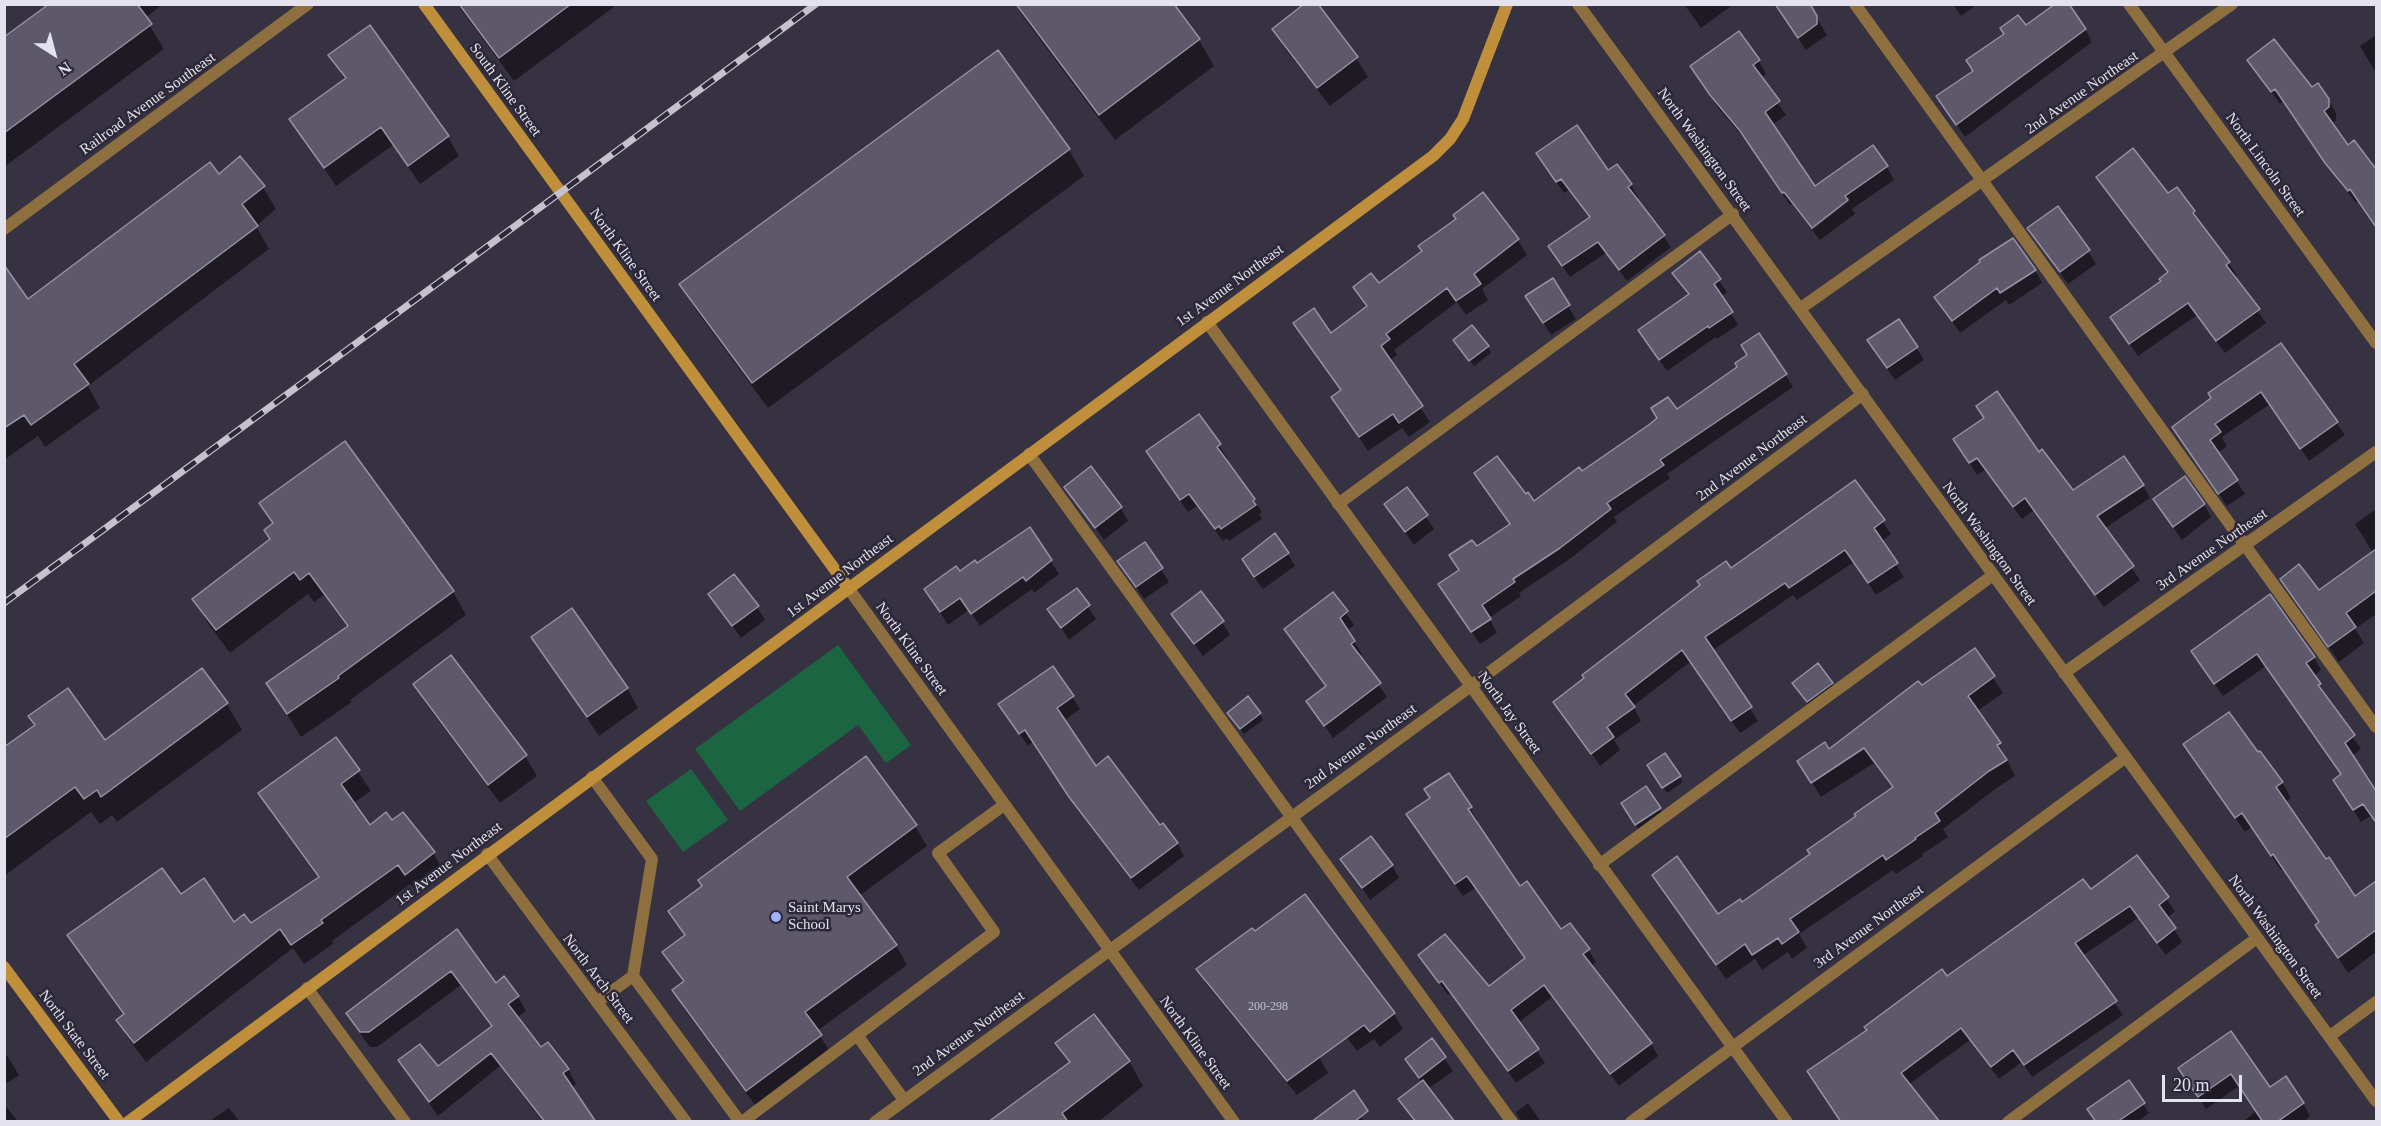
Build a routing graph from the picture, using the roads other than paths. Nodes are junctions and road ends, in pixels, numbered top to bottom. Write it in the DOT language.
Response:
graph roads {
  1 [pos="309,4"];
  2 [pos="424,4"];
  3 [pos="1507,4"];
  4 [pos="1578,4"];
  5 [pos="1855,4"];
  6 [pos="2129,4"];
  7 [pos="2232,4"];
  8 [pos="2164,53"];
  9 [pos="1982,181"];
  10 [pos="562,194"];
  11 [pos="1733,214"];
  12 [pos="4,229"];
  13 [pos="1801,308"];
  14 [pos="1207,322"];
  15 [pos="2376,343"];
  16 [pos="1863,394"];
  17 [pos="2376,452"];
  18 [pos="1029,454"];
  19 [pos="1338,504"];
  20 [pos="2244,546"];
  21 [pos="1993,575"];
  22 [pos="849,589"];
  23 [pos="2064,672"];
  24 [pos="1471,686"];
  25 [pos="2376,727"];
  26 [pos="2126,758"];
  27 [pos="592,777"];
  28 [pos="1004,805"];
  29 [pos="1291,816"];
  30 [pos="487,854"];
  31 [pos="1599,865"];
  32 [pos="2257,938"];
  33 [pos="1108,950"];
  34 [pos="4,967"];
  35 [pos="633,976"];
  36 [pos="307,988"];
  37 [pos="597,1002"];
  38 [pos="2376,1002"];
  39 [pos="857,1035"];
  40 [pos="2330,1036"];
  41 [pos="1732,1047"];
  42 [pos="904,1100"];
  43 [pos="2376,1101"];
  44 [pos="119,1122"];
  45 [pos="128,1122"];
  46 [pos="405,1122"];
  47 [pos="686,1122"];
  48 [pos="741,1122"];
  49 [pos="875,1122"];
  50 [pos="1234,1122"];
  51 [pos="1512,1122"];
  52 [pos="1630,1122"];
  53 [pos="1787,1122"];
  54 [pos="2008,1122"];
  1 -- 12 [label="street, Railroad Avenue Southeast"];
  2 -- 10 [label="street, South Kline Street"];
  3 -- 14 [label="street, 1st Avenue Northeast"];
  4 -- 11 [label="street, North Washington Street"];
  5 -- 9 [label="street"];
  6 -- 8 [label="street, North Lincoln Street"];
  7 -- 8 [label="street, 2nd Avenue Northeast"];
  8 -- 9 [label="street, 2nd Avenue Northeast"];
  8 -- 15 [label="street, North Lincoln Street"];
  9 -- 13 [label="street, 2nd Avenue Northeast"];
  9 -- 20 [label="street"];
  10 -- 22 [label="street, North Kline Street"];
  11 -- 13 [label="street, North Washington Street"];
  11 -- 19 [label="street"];
  13 -- 16 [label="street, North Washington Street"];
  14 -- 18 [label="street, 1st Avenue Northeast"];
  14 -- 19 [label="street, North Jay Street"];
  16 -- 21 [label="street, North Washington Street"];
  16 -- 24 [label="street, 2nd Avenue Northeast"];
  17 -- 20 [label="street, 3rd Avenue Northeast"];
  18 -- 22 [label="street, 1st Avenue Northeast"];
  18 -- 29 [label="street"];
  19 -- 24 [label="street, North Jay Street"];
  20 -- 23 [label="street, 3rd Avenue Northeast"];
  20 -- 25 [label="street"];
  21 -- 23 [label="street, North Washington Street"];
  21 -- 31 [label="street"];
  22 -- 27 [label="street, 1st Avenue Northeast"];
  22 -- 28 [label="street, North Kline Street"];
  23 -- 26 [label="street, North Washington Street"];
  24 -- 29 [label="street, 2nd Avenue Northeast"];
  24 -- 31 [label="street, North Jay Street"];
  26 -- 32 [label="street, North Washington Street"];
  26 -- 41 [label="street, 3rd Avenue Northeast"];
  27 -- 30 [label="street, 1st Avenue Northeast"];
  27 -- 35 [label="street"];
  28 -- 33 [label="street, North Kline Street"];
  28 -- 39 [label="street"];
  29 -- 33 [label="street, 2nd Avenue Northeast"];
  29 -- 51 [label="street"];
  30 -- 36 [label="street, 1st Avenue Northeast"];
  30 -- 37 [label="street, North Arch Street"];
  31 -- 41 [label="street, North Jay Street"];
  32 -- 40 [label="street, North Washington Street"];
  32 -- 54 [label="street"];
  33 -- 42 [label="street, 2nd Avenue Northeast"];
  33 -- 50 [label="street, North Kline Street"];
  34 -- 44 [label="street, North State Street"];
  35 -- 37 [label="street"];
  35 -- 48 [label="street"];
  36 -- 45 [label="street, 1st Avenue Northeast"];
  36 -- 46 [label="street"];
  37 -- 47 [label="street, North Arch Street"];
  38 -- 40 [label="street"];
  39 -- 42 [label="street"];
  39 -- 48 [label="street"];
  40 -- 43 [label="street, North Washington Street"];
  41 -- 52 [label="street, 3rd Avenue Northeast"];
  41 -- 53 [label="street, North Jay Street"];
  42 -- 49 [label="street, 2nd Avenue Northeast"];
}
